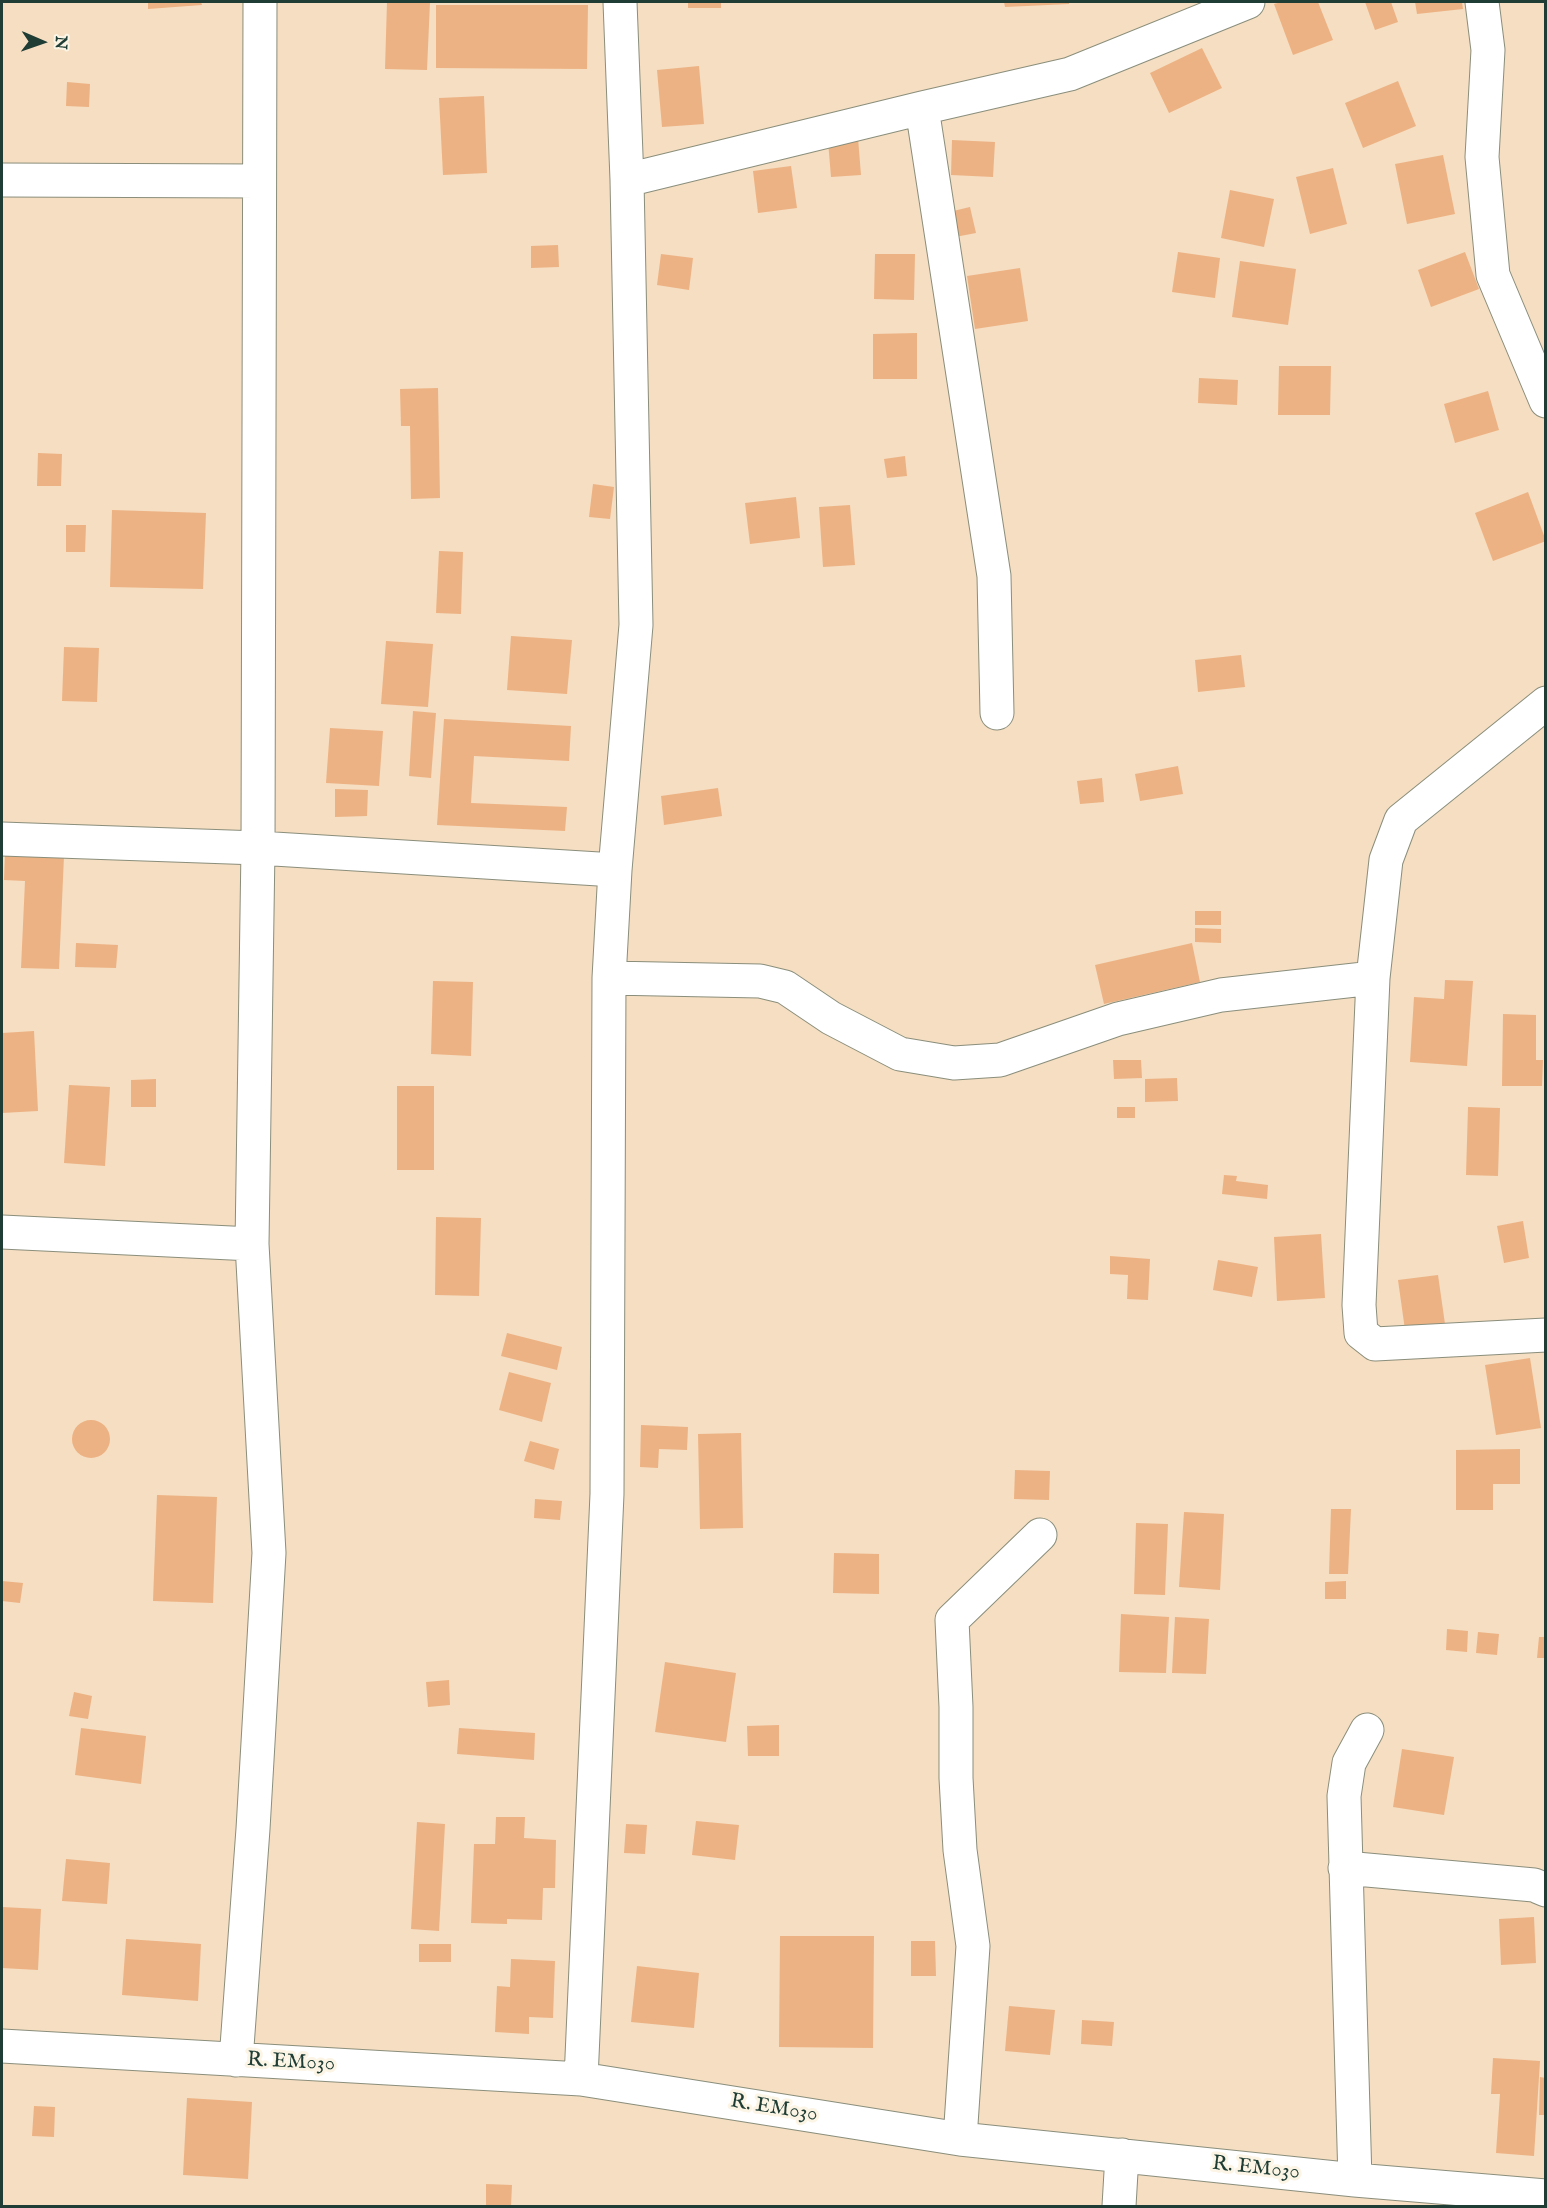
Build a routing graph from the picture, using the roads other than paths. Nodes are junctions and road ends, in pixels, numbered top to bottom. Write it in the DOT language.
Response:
graph roads {
  1 [pos="260,2"];
  2 [pos="620,2"];
  3 [pos="1248,2"];
  4 [pos="1482,2"];
  5 [pos="922,108"];
  6 [pos="2,180"];
  7 [pos="627,180"];
  8 [pos="260,181"];
  9 [pos="1544,395"];
  10 [pos="1545,704"];
  11 [pos="997,713"];
  12 [pos="2,839"];
  13 [pos="258,848"];
  14 [pos="615,870"];
  15 [pos="609,978"];
  16 [pos="1373,978"];
  17 [pos="2,1232"];
  18 [pos="252,1244"];
  19 [pos="1545,1335"];
  20 [pos="1040,1535"];
  21 [pos="1366,1730"];
  22 [pos="1345,1868"];
  23 [pos="1545,1890"];
  24 [pos="2,2046"];
  25 [pos="236,2060"];
  26 [pos="581,2079"];
  27 [pos="960,2139"];
  28 [pos="1122,2155"];
  29 [pos="1355,2180"];
  30 [pos="1545,2196"];
  31 [pos="1119,2206"];
  1 -- 8 [label="street"];
  2 -- 7 [label="street"];
  3 -- 5 [label="street"];
  4 -- 9 [label="street"];
  5 -- 7 [label="street"];
  5 -- 11 [label="street"];
  6 -- 8 [label="street"];
  7 -- 14 [label="street"];
  8 -- 13 [label="street"];
  10 -- 16 [label="street"];
  12 -- 13 [label="street"];
  13 -- 14 [label="street"];
  13 -- 18 [label="street"];
  14 -- 15 [label="street"];
  15 -- 16 [label="street"];
  15 -- 26 [label="street"];
  16 -- 19 [label="street"];
  17 -- 18 [label="street"];
  18 -- 25 [label="street"];
  20 -- 27 [label="street"];
  21 -- 22 [label="street"];
  22 -- 23 [label="street"];
  22 -- 29 [label="street"];
  24 -- 25 [label="street, R. EM030"];
  25 -- 26 [label="street, R. EM030"];
  26 -- 27 [label="street, R. EM030"];
  27 -- 28 [label="street, R. EM030"];
  28 -- 29 [label="street, R. EM030"];
  28 -- 31 [label="street"];
  29 -- 30 [label="street, R. EM030"];
}
